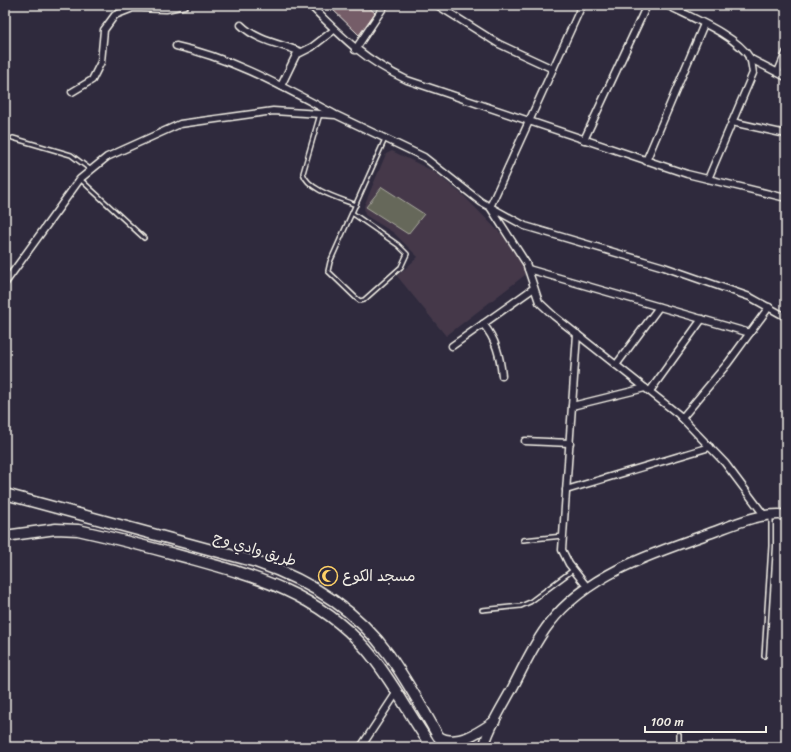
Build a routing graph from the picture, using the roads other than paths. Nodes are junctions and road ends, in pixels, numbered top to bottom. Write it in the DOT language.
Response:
graph roads {
  1 [pos="185,5"];
  2 [pos="310,5"];
  3 [pos="385,5"];
  4 [pos="437,5"];
  5 [pos="582,5"];
  6 [pos="647,5"];
  7 [pos="667,5"];
  8 [pos="137,7"];
  9 [pos="704,24"];
  10 [pos="241,25"];
  11 [pos="334,30"];
  12 [pos="176,46"];
  13 [pos="355,50"];
  14 [pos="301,52"];
  15 [pos="786,53"];
  16 [pos="749,58"];
  17 [pos="553,69"];
  18 [pos="778,72"];
  19 [pos="786,76"];
  20 [pos="281,86"];
  21 [pos="72,92"];
  22 [pos="320,114"];
  23 [pos="336,115"];
  24 [pos="529,122"];
  25 [pos="732,122"];
  26 [pos="786,134"];
  27 [pos="13,138"];
  28 [pos="385,139"];
  29 [pos="584,140"];
  30 [pos="646,161"];
  31 [pos="91,170"];
  32 [pos="80,179"];
  33 [pos="708,179"];
  34 [pos="786,198"];
  35 [pos="356,205"];
  36 [pos="490,207"];
  37 [pos="352,213"];
  38 [pos="144,238"];
  39 [pos="528,269"];
  40 [pos="5,283"];
  41 [pos="534,288"];
  42 [pos="659,307"];
  43 [pos="769,307"];
  44 [pos="786,317"];
  45 [pos="702,319"];
  46 [pos="483,324"];
  47 [pos="750,332"];
  48 [pos="577,334"];
  49 [pos="452,346"];
  50 [pos="616,364"];
  51 [pos="502,376"];
  52 [pos="648,390"];
  53 [pos="572,406"];
  54 [pos="682,418"];
  55 [pos="525,441"];
  56 [pos="570,443"];
  57 [pos="710,447"];
  58 [pos="566,490"];
  59 [pos="5,494"];
  60 [pos="768,515"];
  61 [pos="786,515"];
  62 [pos="5,536"];
  63 [pos="563,536"];
  64 [pos="523,540"];
  65 [pos="573,570"];
  66 [pos="588,588"];
  67 [pos="482,610"];
  68 [pos="764,656"];
  69 [pos="397,692"];
  70 [pos="496,720"];
  71 [pos="679,734"];
  72 [pos="438,736"];
  73 [pos="361,747"];
  74 [pos="432,747"];
  75 [pos="447,747"];
  76 [pos="484,747"];
  77 [pos="679,747"];
  1 -- 8 [label="street"];
  2 -- 11 [label="street"];
  3 -- 13 [label="street"];
  4 -- 17 [label="street"];
  5 -- 17 [label="street"];
  6 -- 29 [label="street"];
  7 -- 9 [label="street"];
  8 -- 21 [label="street"];
  9 -- 16 [label="street"];
  9 -- 30 [label="street"];
  10 -- 14 [label="street"];
  11 -- 13 [label="street"];
  11 -- 14 [label="street"];
  12 -- 20 [label="street"];
  13 -- 24 [label="street"];
  14 -- 20 [label="street"];
  15 -- 18 [label="street"];
  16 -- 18 [label="street"];
  16 -- 25 [label="street"];
  17 -- 24 [label="street"];
  18 -- 19 [label="street"];
  20 -- 23 [label="street"];
  22 -- 23 [label="street"];
  22 -- 31 [label="street"];
  22 -- 35 [label="lane"];
  23 -- 28 [label="street"];
  24 -- 29 [label="street"];
  24 -- 36 [label="street"];
  25 -- 26 [label="street"];
  25 -- 33 [label="street"];
  27 -- 31 [label="lane"];
  28 -- 35 [label="lane"];
  28 -- 36 [label="street"];
  29 -- 30 [label="street"];
  30 -- 33 [label="street"];
  31 -- 32 [label="street"];
  32 -- 38 [label="lane"];
  32 -- 40 [label="street"];
  33 -- 34 [label="street"];
  35 -- 37 [label="lane"];
  36 -- 39 [label="street"];
  36 -- 43 [label="street"];
  37 -- 37 [label="lane"];
  39 -- 41 [label="street"];
  39 -- 42 [label="street"];
  41 -- 46 [label="street"];
  41 -- 48 [label="street"];
  42 -- 45 [label="street"];
  42 -- 50 [label="street"];
  43 -- 44 [label="street"];
  43 -- 47 [label="street"];
  45 -- 47 [label="street"];
  45 -- 52 [label="street"];
  46 -- 49 [label="street"];
  46 -- 51 [label="street"];
  47 -- 54 [label="street"];
  48 -- 50 [label="street"];
  48 -- 53 [label="street"];
  50 -- 52 [label="street"];
  52 -- 53 [label="street"];
  52 -- 54 [label="street"];
  53 -- 56 [label="street"];
  54 -- 57 [label="street"];
  55 -- 56 [label="street"];
  56 -- 58 [label="street"];
  57 -- 58 [label="street"];
  57 -- 60 [label="street"];
  58 -- 63 [label="street"];
  59 -- 72 [label="main road, طريق وادي وج"];
  60 -- 61 [label="street"];
  60 -- 66 [label="street"];
  60 -- 68 [label="lane"];
  62 -- 69 [label="main road, طريق وادي وج"];
  63 -- 64 [label="lane"];
  63 -- 65 [label="street"];
  65 -- 66 [label="street"];
  65 -- 67 [label="lane"];
  66 -- 70 [label="street"];
  69 -- 73 [label="street"];
  69 -- 74 [label="main road, طريق وادي وج"];
  70 -- 72 [label="street"];
  70 -- 76 [label="street"];
  71 -- 77 [label="lane"];
  72 -- 75 [label="main road, طريق وادي وج"];
}
